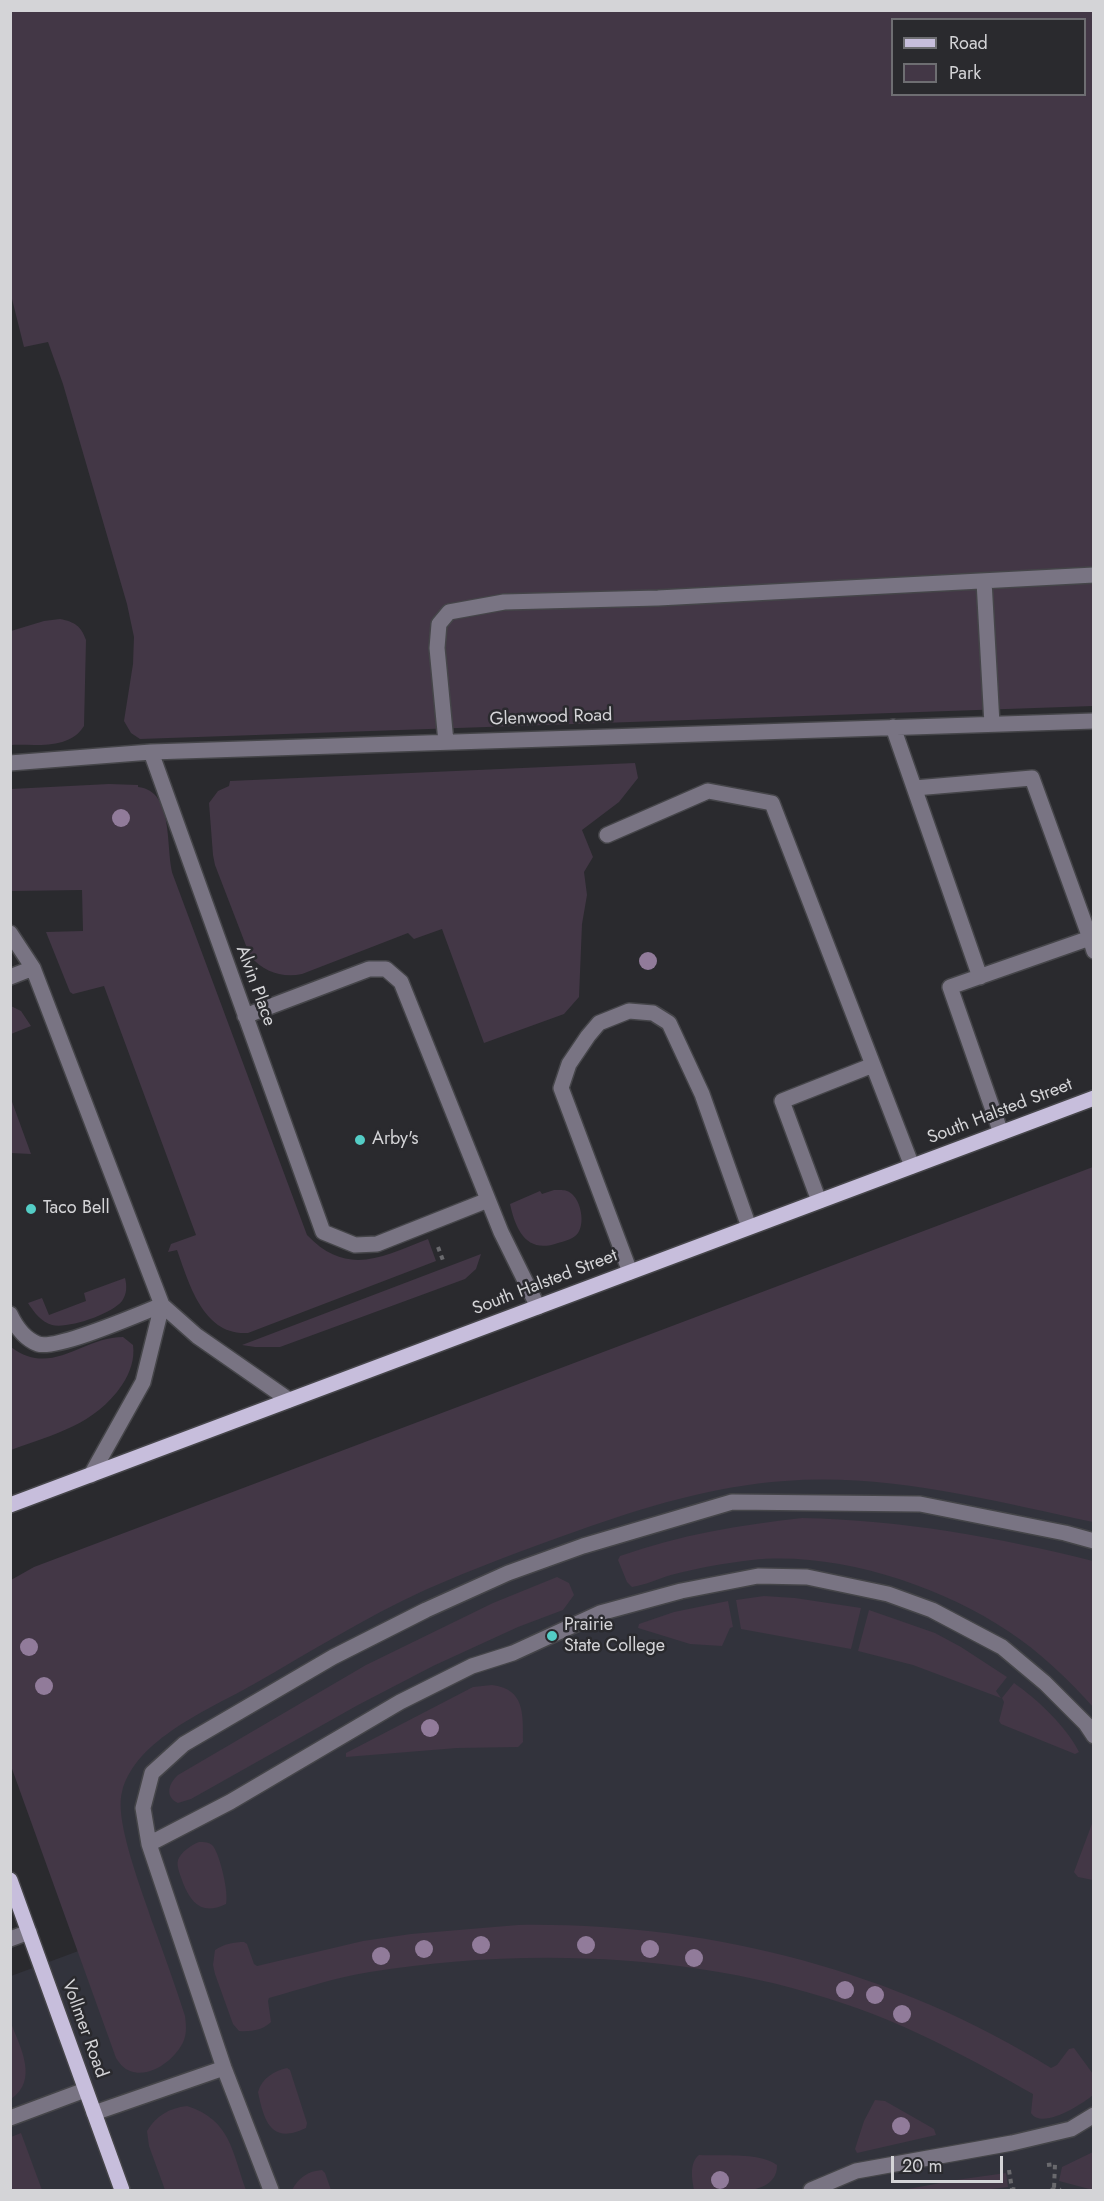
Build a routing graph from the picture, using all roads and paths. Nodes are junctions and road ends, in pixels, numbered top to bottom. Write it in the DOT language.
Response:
graph roads {
  1 [pos="1094,575"];
  2 [pos="984,581"];
  3 [pos="1094,721"];
  4 [pos="992,724"];
  5 [pos="893,727"];
  6 [pos="446,742"];
  7 [pos="151,752"];
  8 [pos="10,763"];
  9 [pos="915,788"];
  10 [pos="607,835"];
  11 [pos="10,933"];
  12 [pos="1092,945"];
  13 [pos="33,968"];
  14 [pos="10,977"];
  15 [pos="980,977"];
  16 [pos="245,1016"];
  17 [pos="873,1065"];
  18 [pos="1094,1098"];
  19 [pos="1001,1132"];
  20 [pos="912,1166"];
  21 [pos="488,1200"];
  22 [pos="819,1201"];
  23 [pos="749,1227"];
  24 [pos="630,1272"];
  25 [pos="162,1305"];
  26 [pos="538,1307"];
  27 [pos="10,1314"];
  28 [pos="289,1400"];
  29 [pos="91,1475"];
  30 [pos="10,1505"];
  31 [pos="1094,1541"];
  32 [pos="1094,1736"];
  33 [pos="149,1844"];
  34 [pos="10,1880"];
  35 [pos="29,1932"];
  36 [pos="10,1939"];
  37 [pos="224,2068"];
  38 [pos="85,2090"];
  39 [pos="94,2113"];
  40 [pos="1094,2115"];
  41 [pos="10,2118"];
  42 [pos="1043,2165"];
  43 [pos="1009,2168"];
  44 [pos="122,2190"];
  45 [pos="271,2190"];
  46 [pos="810,2190"];
  47 [pos="1009,2190"];
  48 [pos="1019,2190"];
  49 [pos="1052,2190"];
  50 [pos="1061,2190"];
  1 -- 2 [label="street"];
  2 -- 4 [label="street"];
  2 -- 6 [label="street"];
  3 -- 4 [label="street, Glenwood Road"];
  4 -- 5 [label="street, Glenwood Road"];
  5 -- 6 [label="street, Glenwood Road"];
  5 -- 9 [label="street"];
  6 -- 7 [label="street, Glenwood Road"];
  7 -- 8 [label="street, Glenwood Road"];
  7 -- 16 [label="street, Alvin Place"];
  9 -- 12 [label="street"];
  9 -- 15 [label="street"];
  10 -- 17 [label="street"];
  11 -- 13 [label="street"];
  12 -- 15 [label="street"];
  13 -- 14 [label="street"];
  13 -- 25 [label="street"];
  15 -- 19 [label="street"];
  16 -- 21 [label="street"];
  16 -- 21 [label="street, Alvin Place"];
  17 -- 20 [label="street"];
  17 -- 22 [label="street"];
  18 -- 19 [label="main road, South Halsted Street"];
  19 -- 20 [label="main road, South Halsted Street"];
  20 -- 22 [label="main road, South Halsted Street"];
  21 -- 26 [label="street"];
  22 -- 23 [label="main road, South Halsted Street"];
  23 -- 24 [label="main road, South Halsted Street"];
  23 -- 24 [label="street"];
  24 -- 26 [label="main road, South Halsted Street"];
  25 -- 27 [label="street"];
  25 -- 28 [label="street"];
  25 -- 29 [label="street"];
  26 -- 28 [label="main road, South Halsted Street"];
  28 -- 29 [label="main road, South Halsted Street"];
  29 -- 30 [label="main road, South Halsted Street"];
  31 -- 33 [label="street"];
  32 -- 33 [label="street"];
  33 -- 37 [label="street"];
  34 -- 35 [label="main road, Vollmer Road"];
  35 -- 36 [label="street"];
  35 -- 38 [label="main road, Vollmer Road"];
  37 -- 39 [label="street"];
  37 -- 45 [label="street"];
  38 -- 39 [label="main road, Vollmer Road"];
  38 -- 41 [label="street"];
  39 -- 44 [label="main road, Vollmer Road"];
  40 -- 46 [label="street"];
  42 -- 49 [label="path"];
  43 -- 47 [label="path"];
  47 -- 48 [label="path"];
  49 -- 50 [label="path"];
}
